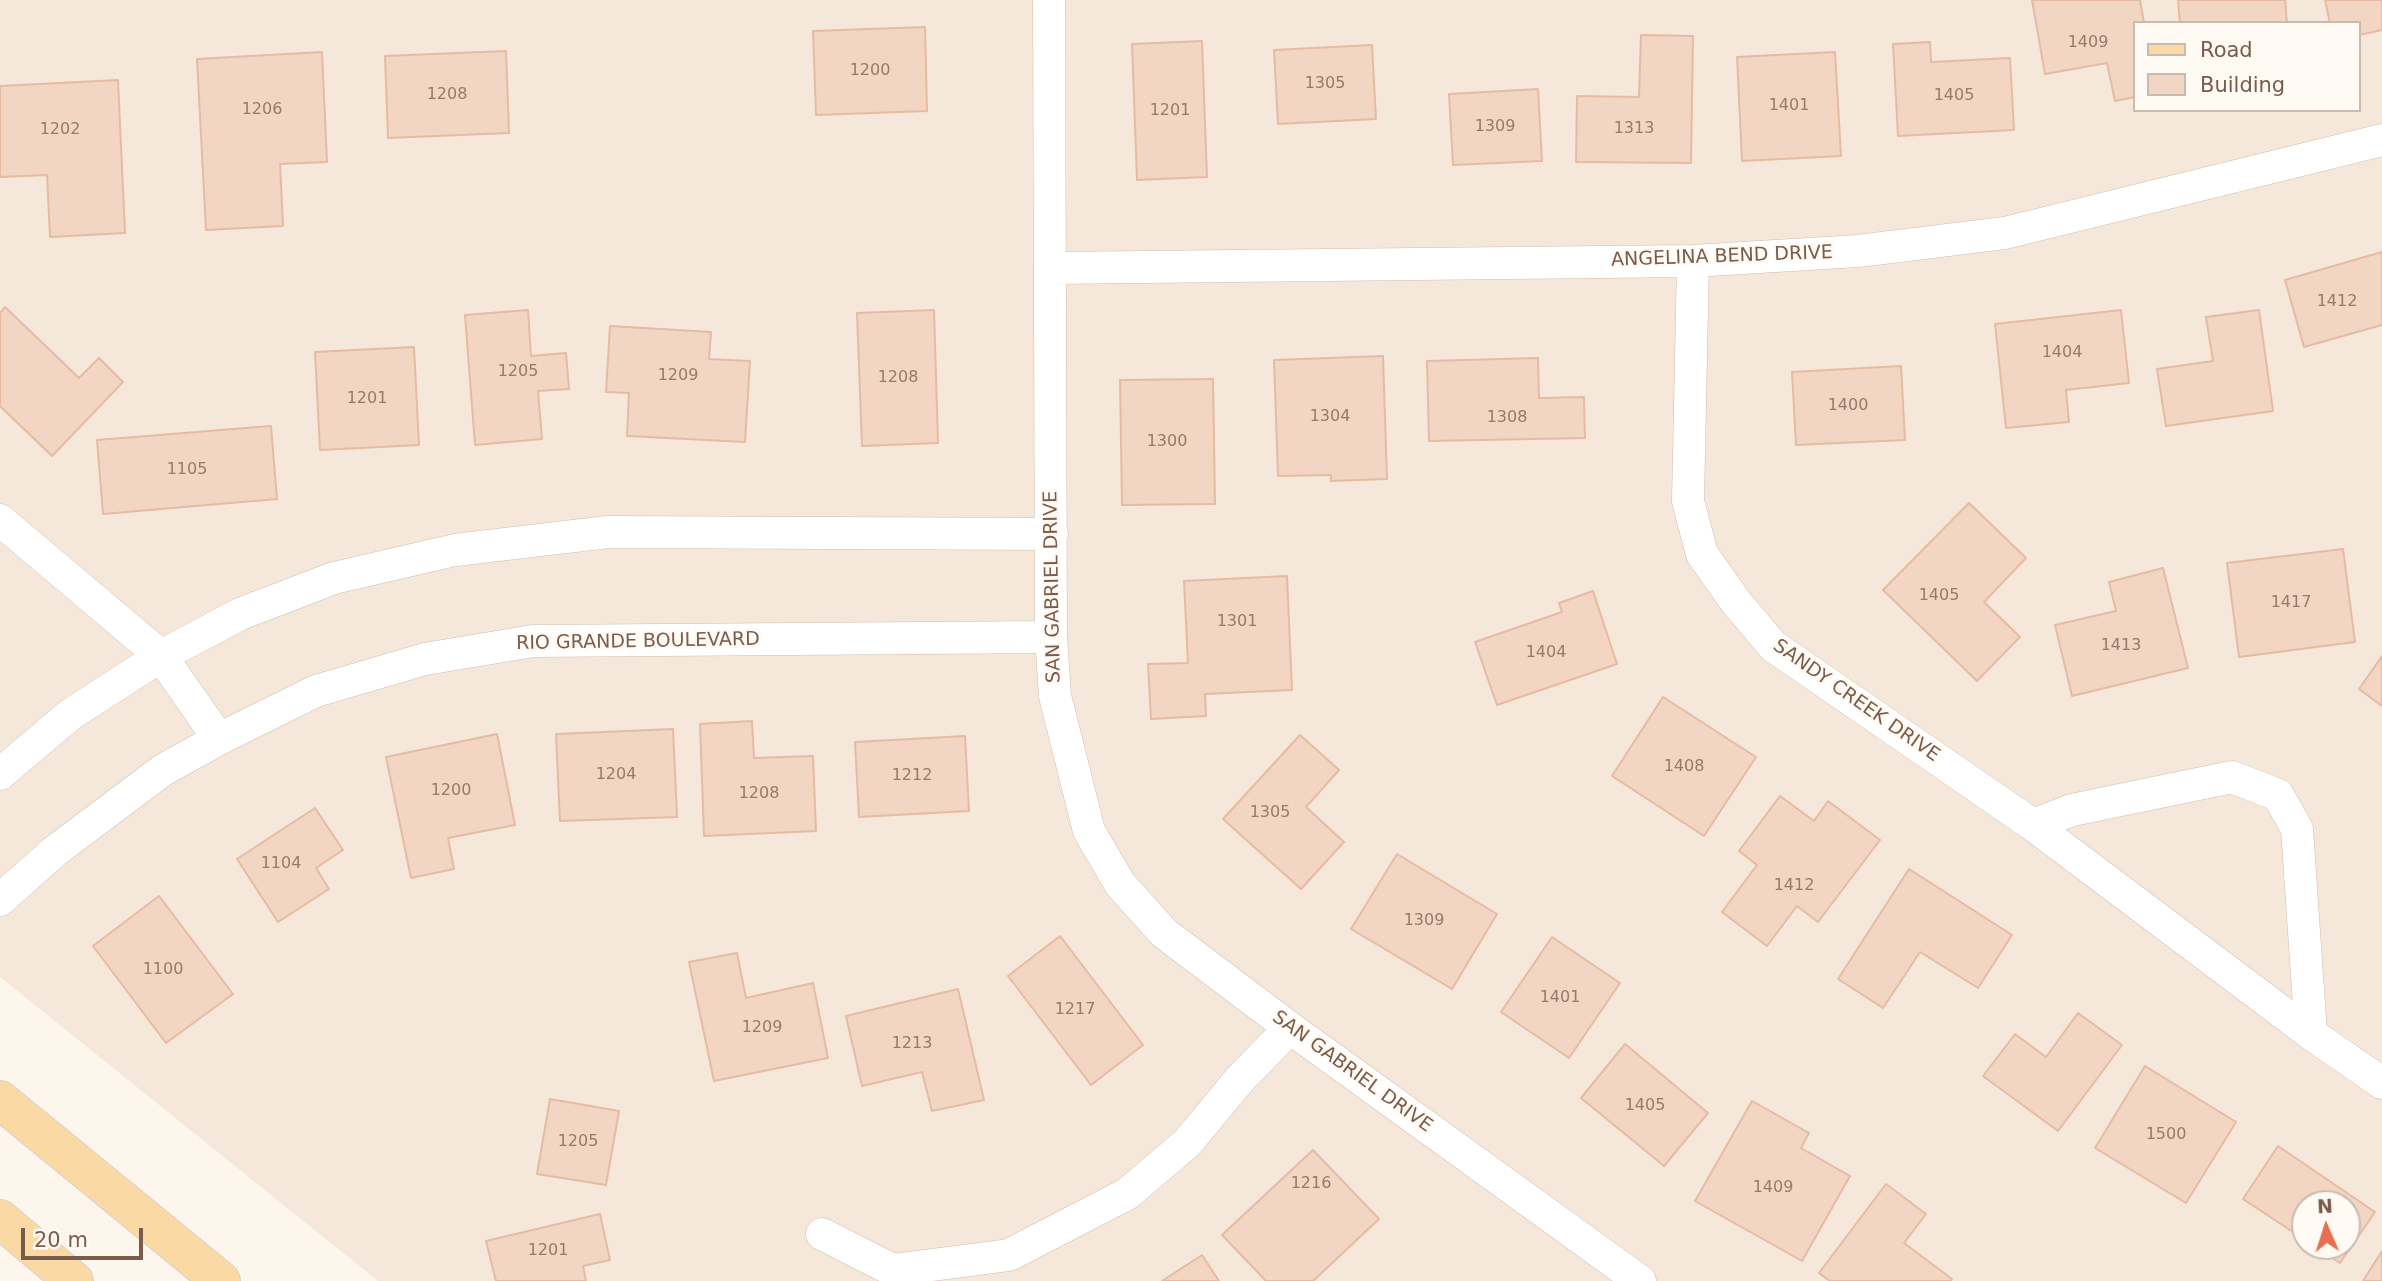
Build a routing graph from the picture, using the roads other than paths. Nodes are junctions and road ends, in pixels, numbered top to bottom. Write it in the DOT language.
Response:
graph roads {
  1 [pos="1049,0"];
  2 [pos="2382,140"];
  3 [pos="1693,261"];
  4 [pos="1051,268"];
  5 [pos="0,520"];
  6 [pos="1052,534"];
  7 [pos="1051,637"];
  8 [pos="161,656"];
  9 [pos="219,739"];
  10 [pos="0,774"];
  11 [pos="2033,825"];
  12 [pos="0,900"];
  13 [pos="1290,1028"];
  14 [pos="2311,1034"];
  15 [pos="2382,1083"];
  16 [pos="0,1100"];
  17 [pos="0,1219"];
  18 [pos="822,1234"];
  19 [pos="74,1281"];
  20 [pos="221,1281"];
  21 [pos="1640,1281"];
  1 -- 4 [label="street, SAN GABRIEL DRIVE"];
  2 -- 3 [label="street, ANGELINA BEND DRIVE"];
  3 -- 4 [label="street, ANGELINA BEND DRIVE"];
  3 -- 11 [label="street, SANDY CREEK DRIVE"];
  4 -- 6 [label="street, SAN GABRIEL DRIVE"];
  5 -- 8 [label="street"];
  6 -- 7 [label="street, SAN GABRIEL DRIVE"];
  6 -- 8 [label="street"];
  7 -- 9 [label="street, RIO GRANDE BOULEVARD"];
  7 -- 13 [label="street, SAN GABRIEL DRIVE"];
  8 -- 9 [label="street"];
  8 -- 10 [label="street"];
  9 -- 12 [label="street, RIO GRANDE BOULEVARD"];
  11 -- 14 [label="street, SANDY CREEK DRIVE"];
  11 -- 14 [label="street"];
  13 -- 18 [label="street"];
  13 -- 21 [label="street, SAN GABRIEL DRIVE"];
  14 -- 15 [label="street, SANDY CREEK DRIVE"];
  16 -- 20 [label="main road"];
  17 -- 19 [label="main road"];
}
